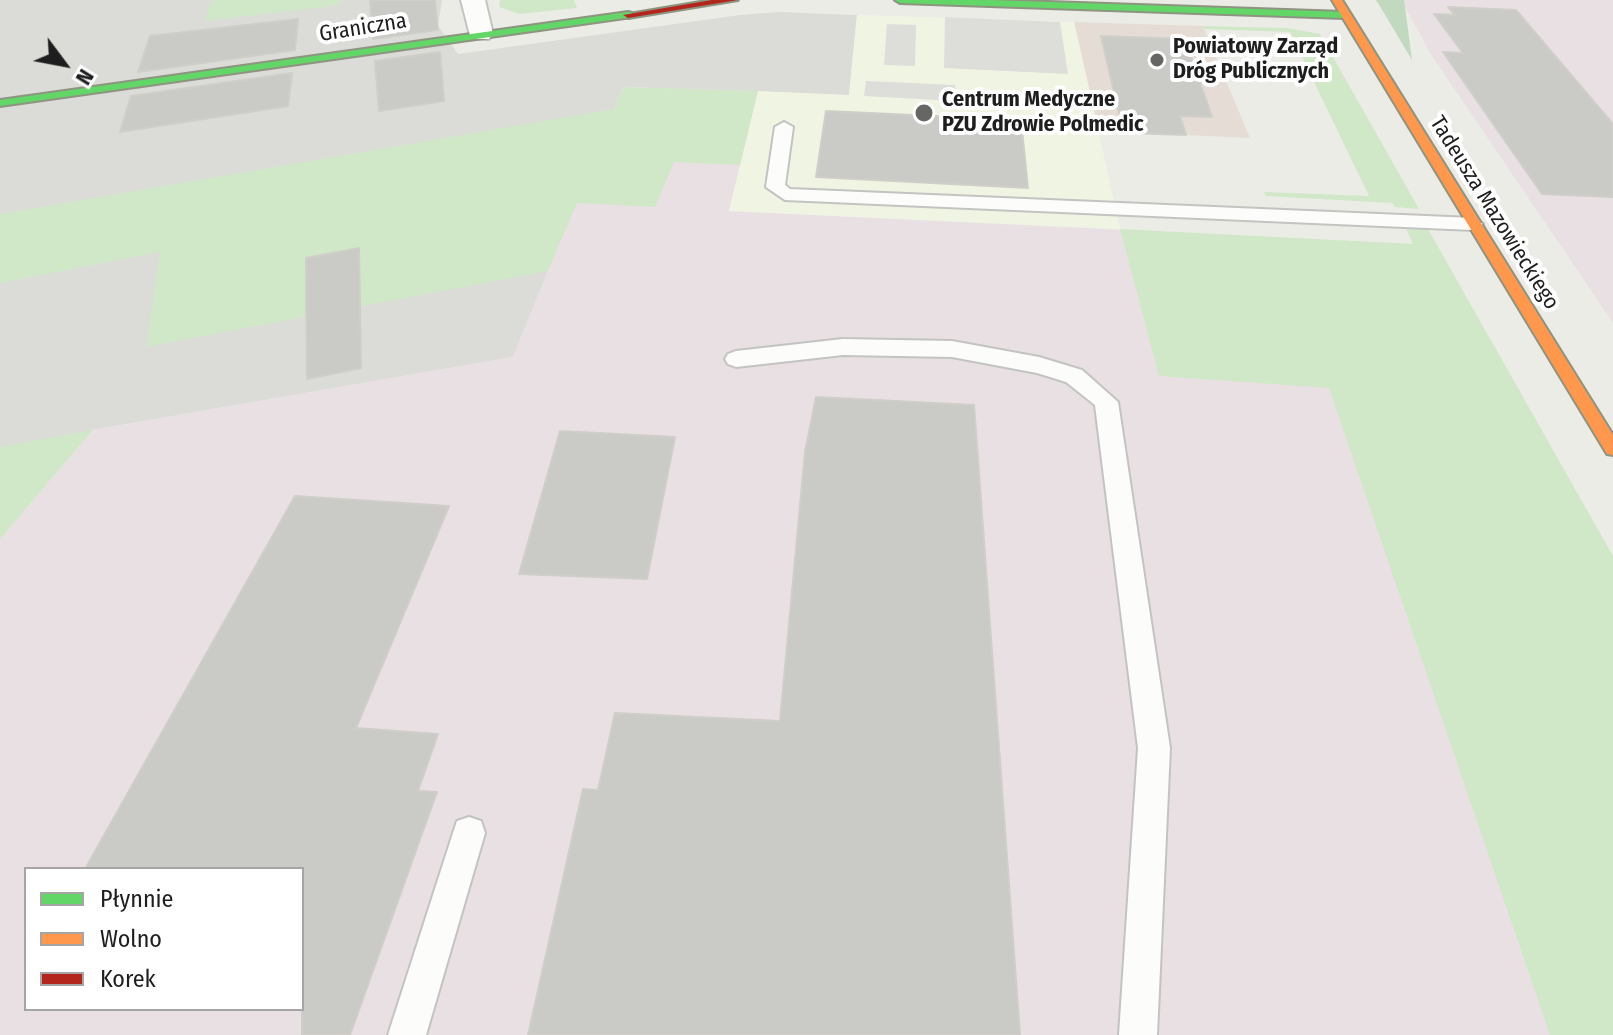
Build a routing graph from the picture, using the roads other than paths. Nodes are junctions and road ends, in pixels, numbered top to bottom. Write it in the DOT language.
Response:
graph roads {
  1 [pos="473,0"];
  2 [pos="733,0"];
  3 [pos="900,0"];
  4 [pos="1341,8"];
  5 [pos="480,34"];
  6 [pos="0,103"];
  7 [pos="784,127"];
  8 [pos="1473,224"];
  9 [pos="736,359"];
  10 [pos="1613,449"];
  11 [pos="469,833"];
  12 [pos="407,1035"];
  13 [pos="1138,1035"];
  1 -- 5 [label="street"];
  2 -- 5 [label="street, Graniczna"];
  3 -- 4 [label="street"];
  4 -- 8 [label="street, Tadeusza Mazowieckiego"];
  5 -- 6 [label="street, Graniczna"];
  7 -- 8 [label="lane"];
  8 -- 10 [label="street, Tadeusza Mazowieckiego"];
  9 -- 13 [label="lane"];
  11 -- 12 [label="lane"];
}
